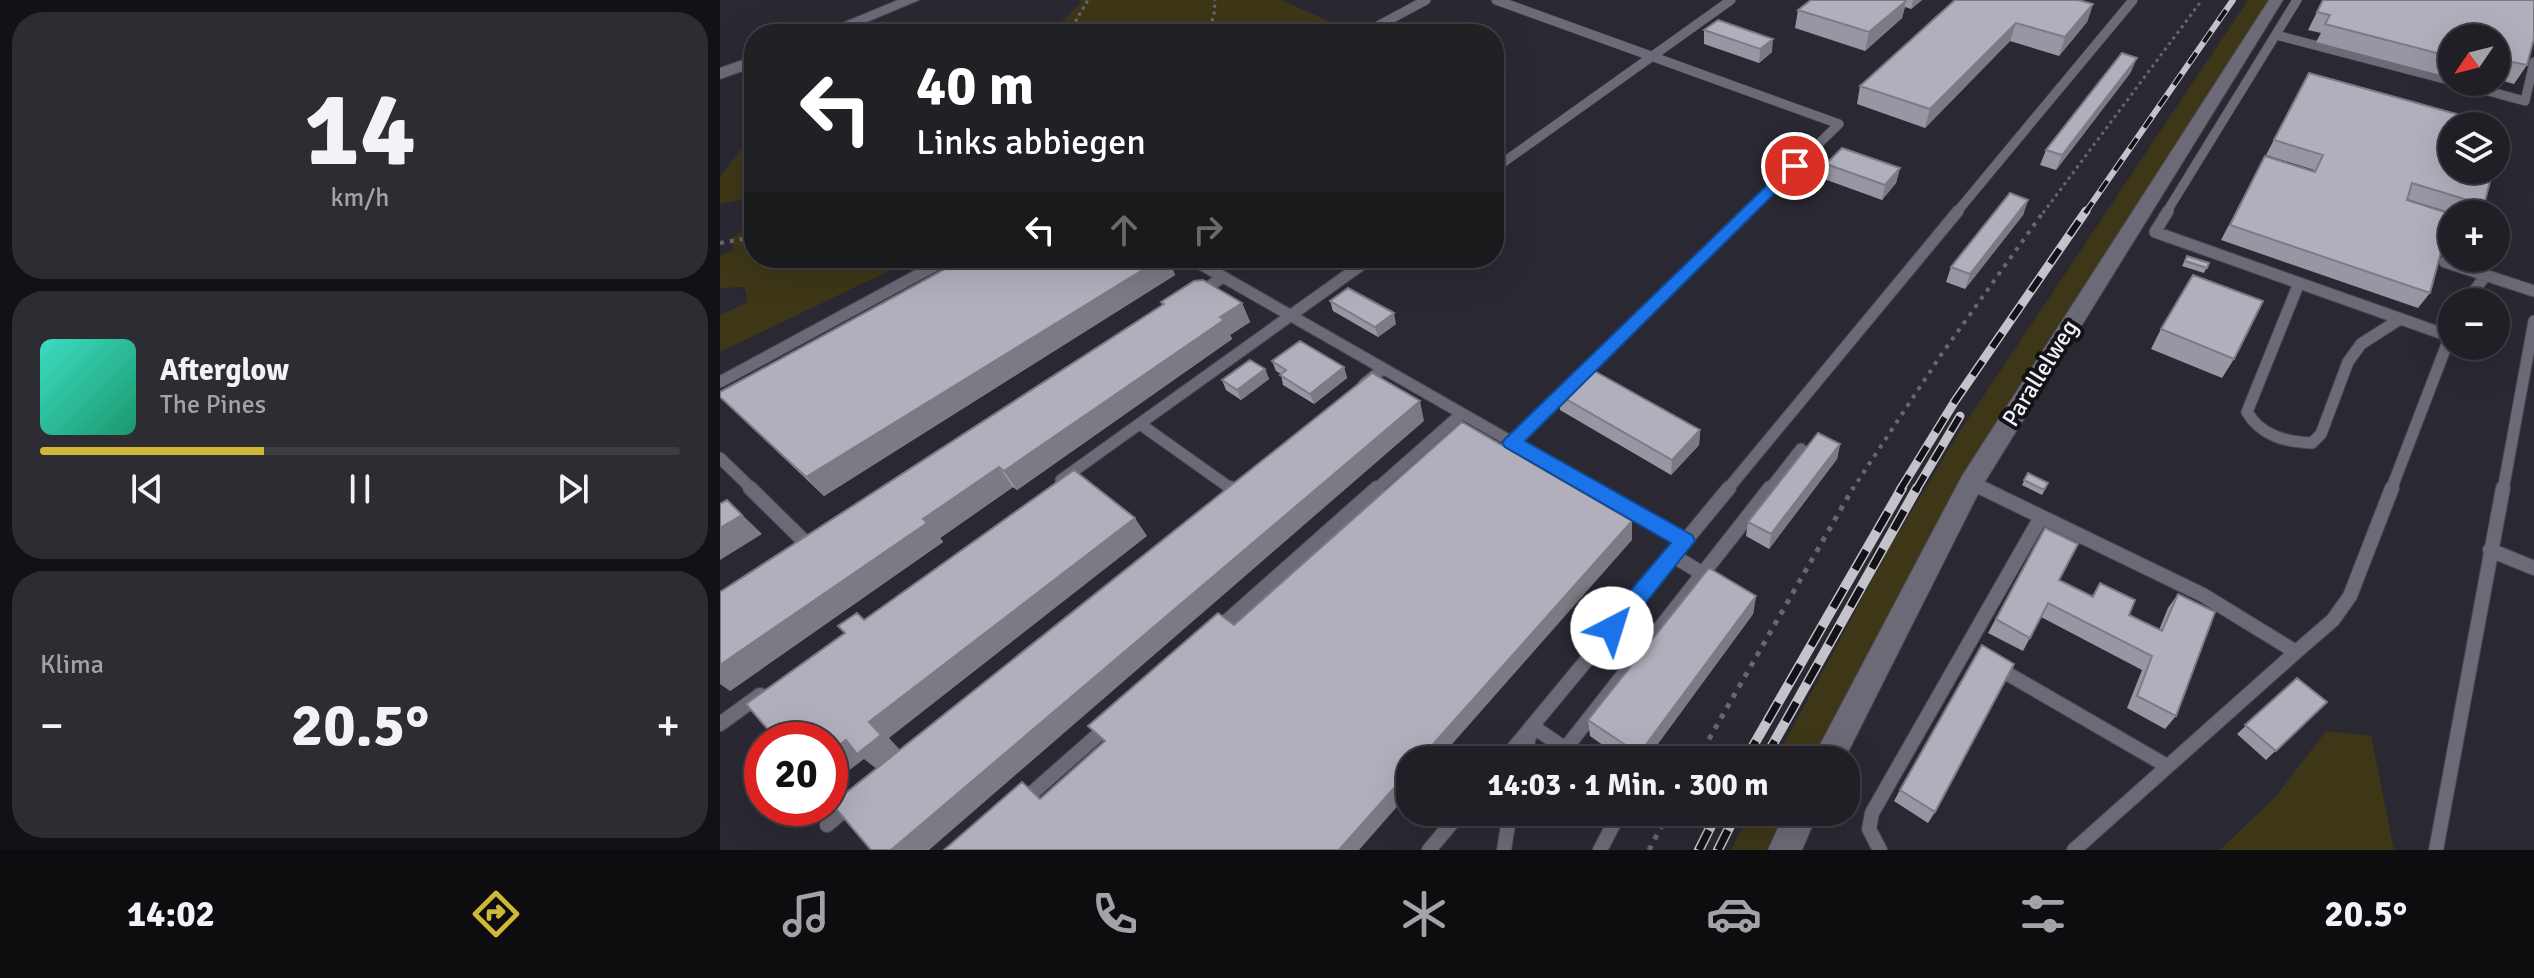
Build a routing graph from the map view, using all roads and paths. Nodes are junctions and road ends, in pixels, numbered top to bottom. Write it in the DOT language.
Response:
graph roads {
  1 [pos="912,0"];
  2 [pos="1088,0"];
  3 [pos="1215,0"];
  4 [pos="1426,0"];
  5 [pos="1496,0"];
  6 [pos="1731,0"];
  7 [pos="2133,0"];
  8 [pos="2202,0"];
  9 [pos="2276,0"];
  10 [pos="2297,0"];
  11 [pos="850,24"];
  12 [pos="1074,24"];
  13 [pos="1210,24"];
  14 [pos="1382,24"];
  15 [pos="2276,35"];
  16 [pos="1651,56"];
  17 [pos="2534,62"];
  18 [pos="744,65"];
  19 [pos="720,74"];
  20 [pos="2438,78"];
  21 [pos="2506,96"];
  22 [pos="2530,98"];
  23 [pos="1504,162"];
  24 [pos="744,239"];
  25 [pos="720,243"];
  26 [pos="931,268"];
  27 [pos="1207,268"];
  28 [pos="1357,268"];
  29 [pos="2477,272"];
  30 [pos="2486,275"];
  31 [pos="1223,277"];
  32 [pos="2299,283"];
  33 [pos="2476,288"];
  34 [pos="2534,291"];
  35 [pos="1183,304"];
  36 [pos="1291,316"];
  37 [pos="2400,319"];
  38 [pos="2534,321"];
  39 [pos="2438,330"];
  40 [pos="2441,360"];
  41 [pos="1383,369"];
  42 [pos="720,382"];
  43 [pos="1349,397"];
  44 [pos="1461,414"];
  45 [pos="1140,424"];
  46 [pos="1512,442"];
  47 [pos="1801,449"];
  48 [pos="720,458"];
  49 [pos="1245,481"];
  50 [pos="1971,483"];
  51 [pos="1051,487"];
  52 [pos="2041,517"];
  53 [pos="824,539"];
  54 [pos="1685,541"];
  55 [pos="811,548"];
  56 [pos="2490,550"];
  57 [pos="1672,555"];
  58 [pos="798,556"];
  59 [pos="2534,568"];
  60 [pos="1703,574"];
  61 [pos="1728,588"];
  62 [pos="1203,642"];
  63 [pos="1966,649"];
  64 [pos="2296,652"];
  65 [pos="771,687"];
  66 [pos="1121,715"];
  67 [pos="720,724"];
  68 [pos="1532,726"];
  69 [pos="1516,746"];
  70 [pos="1527,746"];
  71 [pos="1561,746"];
  72 [pos="1567,746"];
  73 [pos="1704,746"];
  74 [pos="1835,746"];
  75 [pos="2167,766"];
  76 [pos="864,794"];
  77 [pos="848,807"];
  78 [pos="1015,808"];
  79 [pos="1449,826"];
  80 [pos="1508,826"];
  81 [pos="1613,826"];
  82 [pos="1662,826"];
  83 [pos="1796,826"];
  84 [pos="1429,850"];
  85 [pos="1504,850"];
  86 [pos="1600,850"];
  87 [pos="1649,850"];
  88 [pos="1785,850"];
  89 [pos="1880,850"];
  90 [pos="2074,850"];
  91 [pos="2436,850"];
  1 -- 11 [label="street"];
  2 -- 12 [label="path"];
  3 -- 13 [label="path"];
  4 -- 14 [label="lane"];
  5 -- 16 [label="lane"];
  6 -- 16 [label="lane"];
  7 -- 54 [label="lane"];
  8 -- 73 [label="path"];
  9 -- 50 [label="street, Parallelweg"];
  10 -- 15 [label="lane"];
  15 -- 20 [label="lane"];
  15 -- 32 [label="lane"];
  16 -- 23 [label="lane"];
  16 -- 46 [label="lane"];
  17 -- 22 [label="lane"];
  18 -- 19 [label="street"];
  21 -- 22 [label="lane"];
  24 -- 25 [label="path"];
  26 -- 42 [label="lane"];
  27 -- 31 [label="lane"];
  28 -- 36 [label="lane"];
  29 -- 30 [label="lane"];
  30 -- 33 [label="lane"];
  30 -- 34 [label="lane"];
  31 -- 35 [label="lane"];
  31 -- 36 [label="lane"];
  32 -- 37 [label="lane"];
  32 -- 37 [label="lane"];
  36 -- 41 [label="lane"];
  36 -- 45 [label="lane"];
  37 -- 39 [label="lane"];
  38 -- 56 [label="lane"];
  40 -- 64 [label="lane"];
  41 -- 43 [label="lane"];
  41 -- 44 [label="lane"];
  44 -- 46 [label="lane"];
  44 -- 62 [label="lane"];
  45 -- 49 [label="lane"];
  45 -- 51 [label="lane"];
  46 -- 54 [label="lane"];
  47 -- 60 [label="lane"];
  48 -- 55 [label="lane"];
  50 -- 52 [label="lane"];
  50 -- 74 [label="street, Parallelweg"];
  52 -- 63 [label="lane"];
  52 -- 64 [label="lane"];
  53 -- 55 [label="lane"];
  54 -- 57 [label="lane"];
  55 -- 58 [label="lane"];
  56 -- 59 [label="lane"];
  56 -- 91 [label="lane"];
  57 -- 60 [label="lane"];
  57 -- 68 [label="lane"];
  60 -- 61 [label="lane"];
  60 -- 72 [label="lane"];
  63 -- 75 [label="lane"];
  63 -- 89 [label="lane"];
  64 -- 75 [label="lane"];
  65 -- 67 [label="lane"];
  66 -- 78 [label="lane"];
  68 -- 69 [label="lane"];
  68 -- 70 [label="lane"];
  68 -- 71 [label="lane"];
  75 -- 90 [label="lane"];
  76 -- 77 [label="lane"];
  79 -- 84 [label="lane"];
  80 -- 85 [label="lane"];
  81 -- 86 [label="lane"];
  82 -- 87 [label="path"];
  83 -- 88 [label="street"];
}
